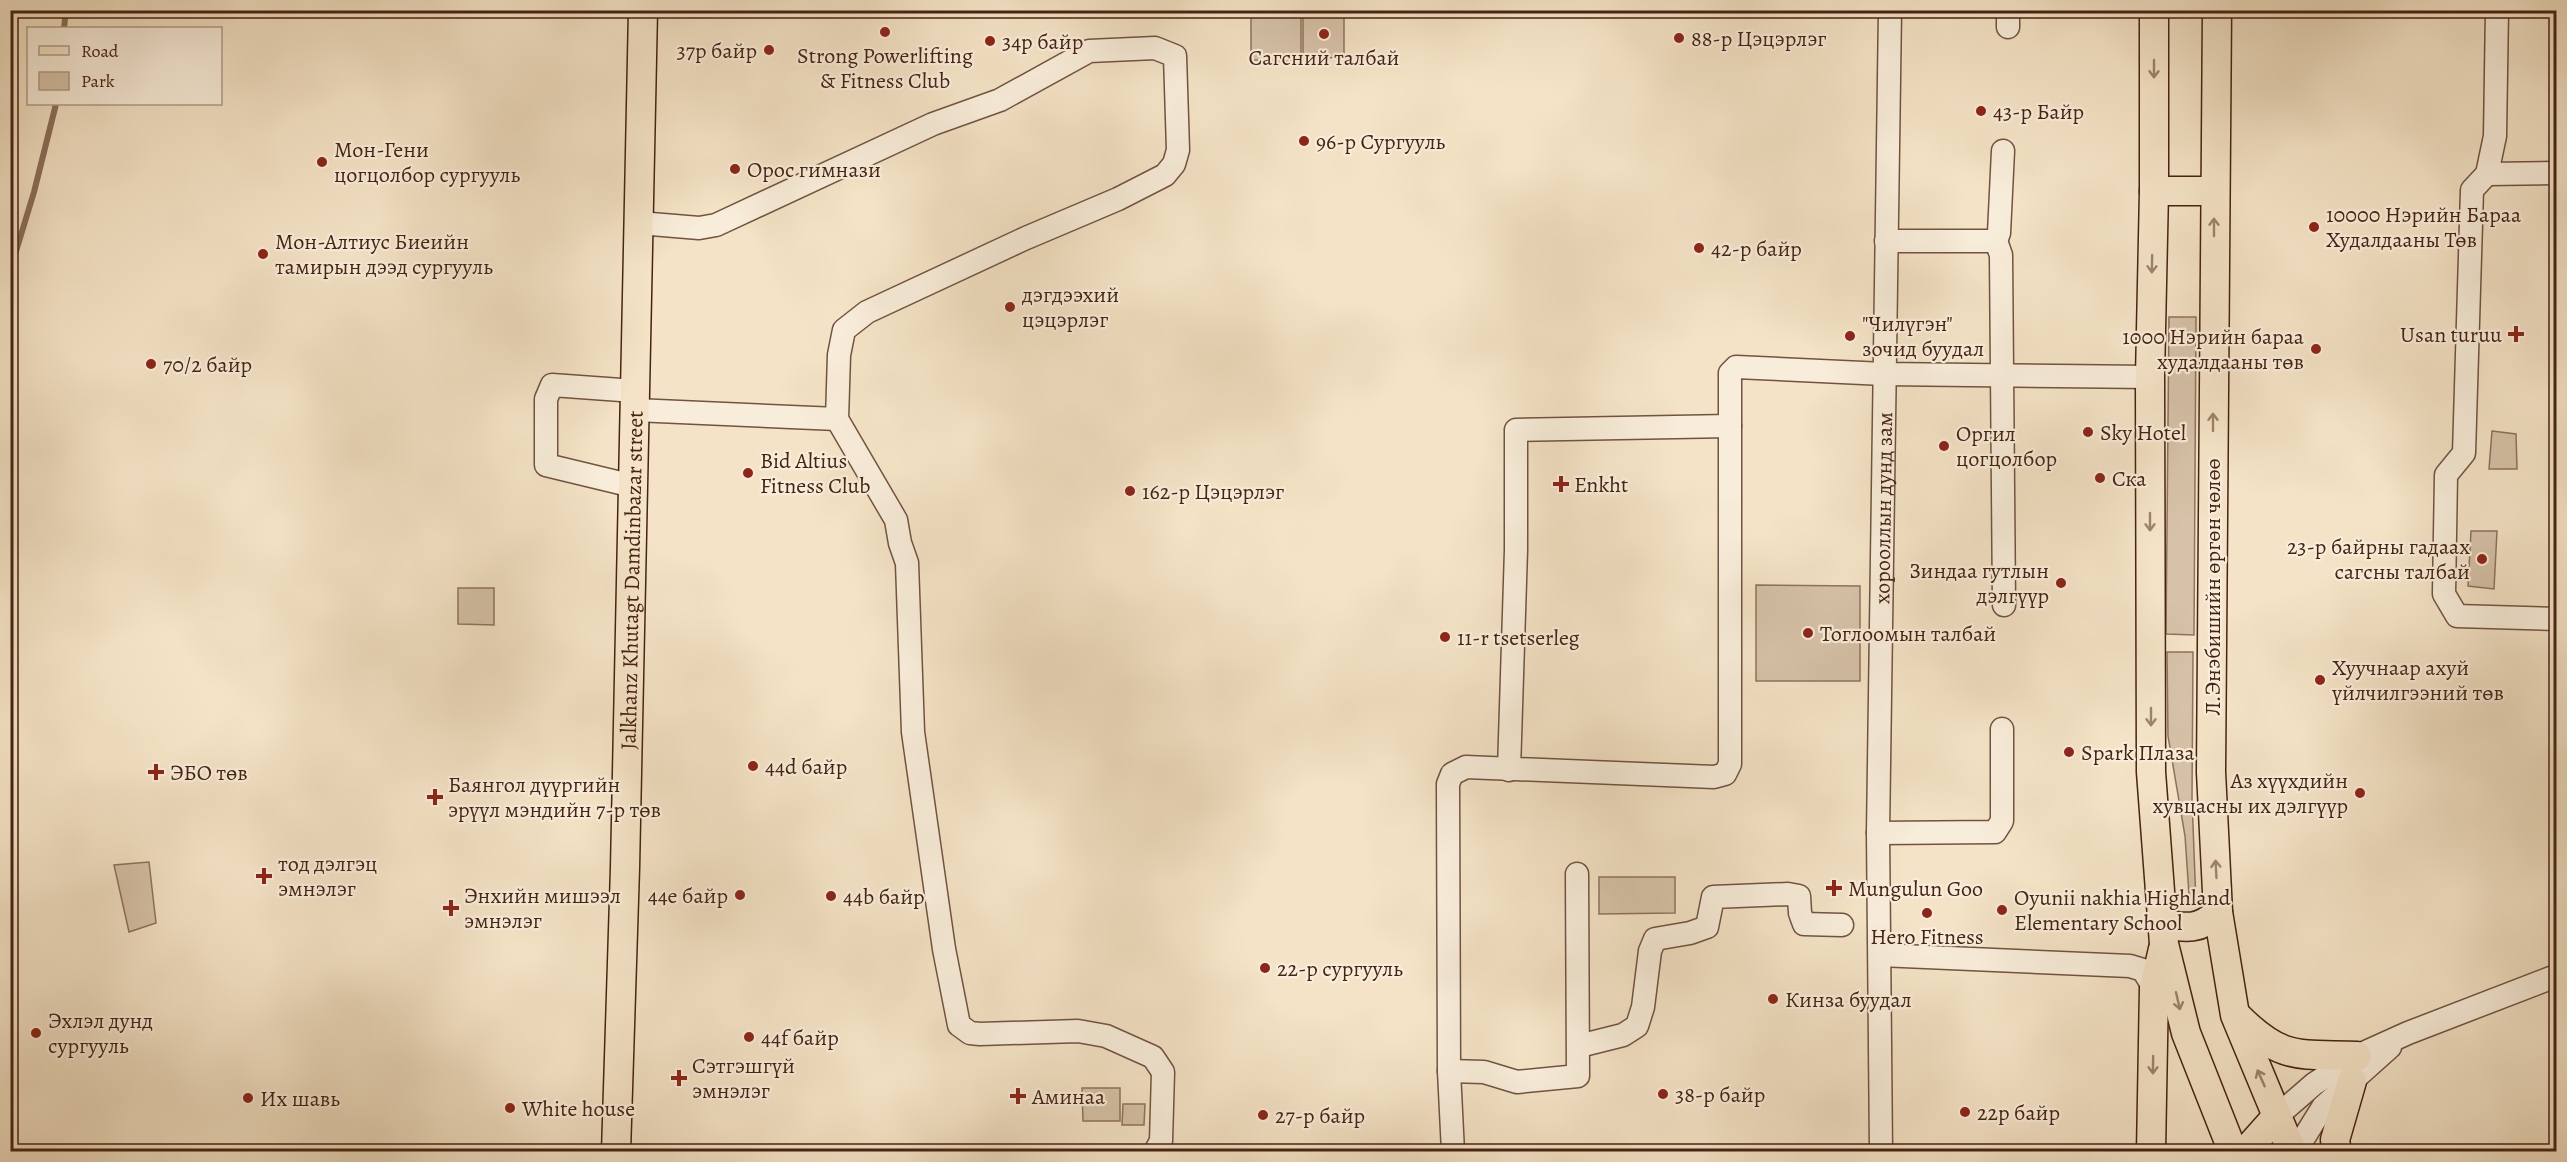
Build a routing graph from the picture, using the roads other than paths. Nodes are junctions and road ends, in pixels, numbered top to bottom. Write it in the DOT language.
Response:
graph roads {
  1 [pos="643,10"];
  2 [pos="1890,10"];
  3 [pos="2154,10"];
  4 [pos="2217,10"];
  5 [pos="2497,10"];
  6 [pos="2003,151"];
  7 [pos="2556,173"];
  8 [pos="2487,174"];
  9 [pos="2154,191"];
  10 [pos="2214,191"];
  11 [pos="639,223"];
  12 [pos="1886,241"];
  13 [pos="1996,241"];
  14 [pos="1884,374"];
  15 [pos="2000,376"];
  16 [pos="2150,377"];
  17 [pos="635,400"];
  18 [pos="837,419"];
  19 [pos="1730,426"];
  20 [pos="633,486"];
  21 [pos="2004,605"];
  22 [pos="2556,619"];
  23 [pos="2002,729"];
  24 [pos="1509,770"];
  25 [pos="1878,832"];
  26 [pos="1577,874"];
  27 [pos="2218,912"];
  28 [pos="1842,925"];
  29 [pos="2163,934"];
  30 [pos="1880,955"];
  31 [pos="2556,976"];
  32 [pos="2154,988"];
  33 [pos="2235,1015"];
  34 [pos="1579,1046"];
  35 [pos="2355,1068"];
  36 [pos="1449,1071"];
  37 [pos="2277,1116"];
  38 [pos="616,1152"];
  39 [pos="1155,1152"];
  40 [pos="1453,1152"];
  41 [pos="1881,1152"];
  42 [pos="2151,1152"];
  43 [pos="2233,1152"];
  44 [pos="2245,1152"];
  45 [pos="2293,1152"];
  46 [pos="2337,1152"];
  1 -- 11 [label="main road, Jalkhanz Khutagt Damdinbazar street"];
  2 -- 12 [label="street, хорооллын дунд зам"];
  3 -- 9 [label="main road, one-way"];
  4 -- 10 [label="main road, Л.Энэбишийн өргөн чөлөө"];
  5 -- 8 [label="street"];
  6 -- 13 [label="street"];
  7 -- 8 [label="street"];
  8 -- 22 [label="street"];
  9 -- 10 [label="main road"];
  9 -- 16 [label="main road, one-way"];
  27 -- 10 [label="main road, Л.Энэбишийн өргөн чөлөө, one-way"];
  11 -- 17 [label="main road, Jalkhanz Khutagt Damdinbazar street"];
  11 -- 18 [label="street"];
  12 -- 13 [label="street"];
  12 -- 14 [label="street, хорооллын дунд зам"];
  13 -- 15 [label="street"];
  14 -- 15 [label="street"];
  14 -- 19 [label="street"];
  14 -- 25 [label="street, хорооллын дунд зам"];
  15 -- 16 [label="street"];
  15 -- 21 [label="street"];
  16 -- 29 [label="main road, one-way"];
  17 -- 18 [label="street"];
  17 -- 20 [label="main road, Jalkhanz Khutagt Damdinbazar street"];
  17 -- 20 [label="street"];
  18 -- 39 [label="street"];
  19 -- 24 [label="street"];
  19 -- 24 [label="street"];
  20 -- 38 [label="main road, Jalkhanz Khutagt Damdinbazar street"];
  23 -- 25 [label="street"];
  24 -- 36 [label="street"];
  25 -- 30 [label="street, хорооллын дунд зам"];
  26 -- 34 [label="street"];
  27 -- 29 [label="main road"];
  27 -- 33 [label="main road, Л.Энэбишийн өргөн чөлөө"];
  28 -- 34 [label="street"];
  29 -- 32 [label="main road"];
  29 -- 43 [label="main road, one-way"];
  30 -- 32 [label="street"];
  30 -- 41 [label="street, хорооллын дунд зам"];
  31 -- 35 [label="street"];
  32 -- 42 [label="main road, one-way"];
  33 -- 35 [label="main road"];
  37 -- 33 [label="main road, Л.Энэбишийн өргөн чөлөө, one-way"];
  34 -- 36 [label="street"];
  35 -- 37 [label="street"];
  35 -- 45 [label="street"];
  35 -- 46 [label="main road"];
  36 -- 40 [label="street"];
  37 -- 44 [label="main road"];
  37 -- 45 [label="main road, Л.Энэбишийн өргөн чөлөө"];
}
